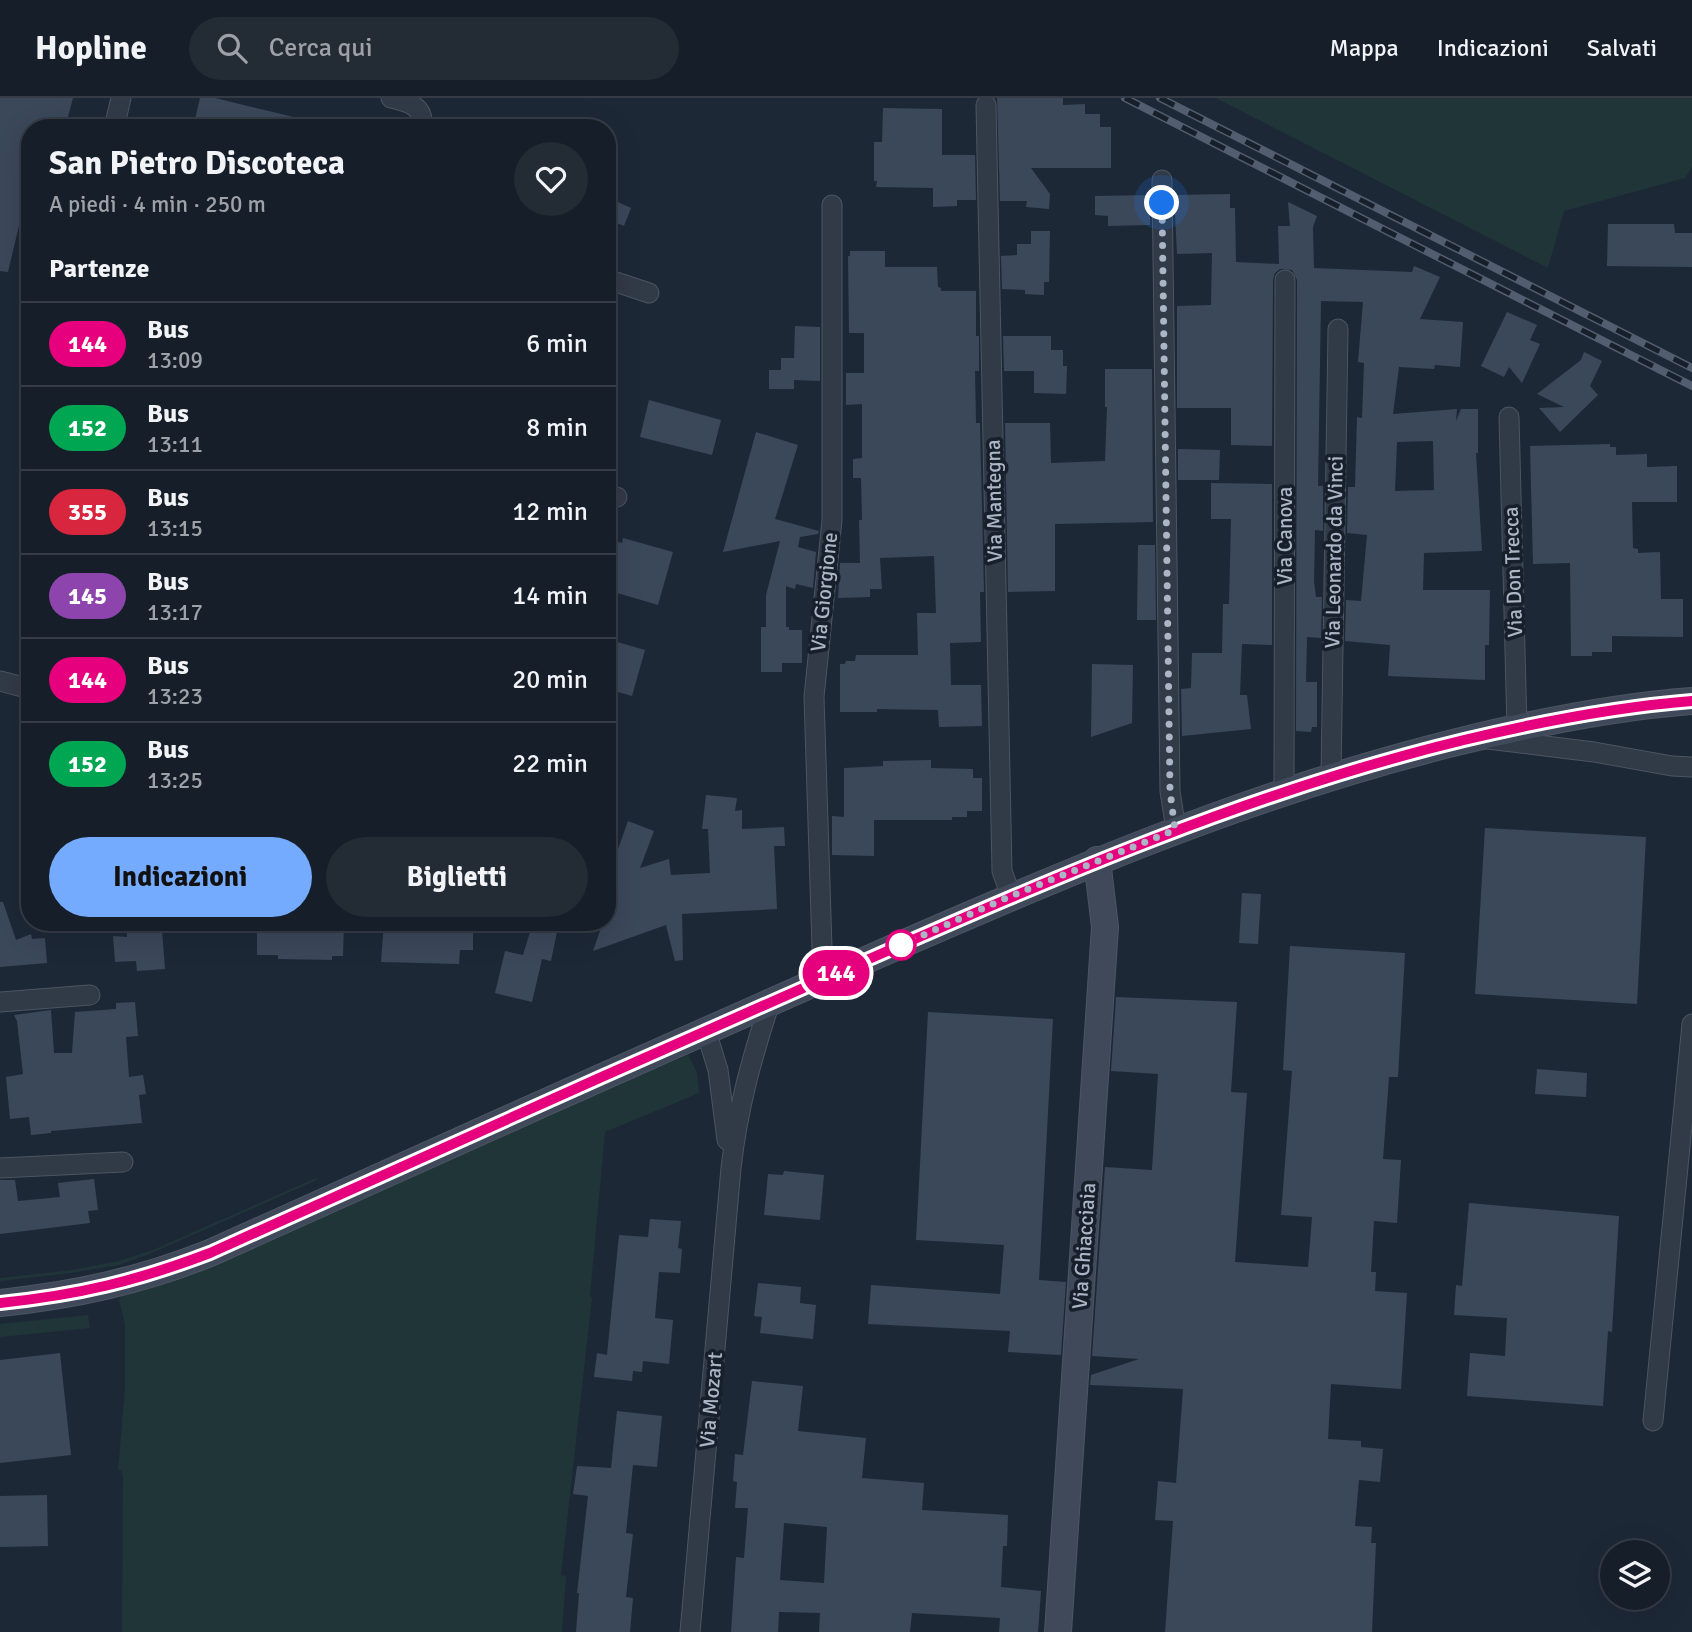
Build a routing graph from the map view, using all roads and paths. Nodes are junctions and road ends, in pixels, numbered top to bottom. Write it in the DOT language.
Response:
graph roads {
  1 [pos="121,98"];
  2 [pos="391,98"];
  3 [pos="986,105"];
  4 [pos="116,119"];
  5 [pos="422,119"];
  6 [pos="1162,180"];
  7 [pos="832,205"];
  8 [pos="1285,280"];
  9 [pos="616,282"];
  10 [pos="649,293"];
  11 [pos="1338,329"];
  12 [pos="1509,417"];
  13 [pos="0,681"];
  14 [pos="21,686"];
  15 [pos="1692,701"];
  16 [pos="1517,727"];
  17 [pos="1476,737"];
  18 [pos="1692,767"];
  19 [pos="1331,776"];
  20 [pos="1284,791"];
  21 [pos="1175,830"];
  22 [pos="1097,860"];
  23 [pos="1011,896"];
  24 [pos="823,979"];
  25 [pos="90,995"];
  26 [pos="0,1002"];
  27 [pos="770,1002"];
  28 [pos="1692,1024"];
  29 [pos="706,1031"];
  30 [pos="123,1162"];
  31 [pos="0,1168"];
  32 [pos="731,1168"];
  33 [pos="0,1303"];
  34 [pos="1653,1421"];
  35 [pos="690,1632"];
  36 [pos="1058,1632"];
  1 -- 4 [label="street"];
  2 -- 5 [label="street"];
  3 -- 23 [label="street, Via Mantegna"];
  6 -- 21 [label="street"];
  7 -- 24 [label="street, Via Giorgione"];
  8 -- 20 [label="street, Via Canova"];
  9 -- 10 [label="street"];
  11 -- 19 [label="street, Via Leonardo da Vinci"];
  12 -- 16 [label="street, Via Don Trecca"];
  13 -- 14 [label="street"];
  15 -- 16 [label="street"];
  16 -- 17 [label="street"];
  17 -- 18 [label="street"];
  17 -- 19 [label="street"];
  19 -- 20 [label="street"];
  20 -- 21 [label="street"];
  21 -- 22 [label="street"];
  22 -- 23 [label="street"];
  22 -- 36 [label="street, Via Ghiacciaia"];
  23 -- 24 [label="street"];
  24 -- 27 [label="street"];
  25 -- 26 [label="street"];
  27 -- 29 [label="street"];
  27 -- 32 [label="street, Via Mozart"];
  28 -- 34 [label="street"];
  29 -- 32 [label="street, Via Mozart"];
  29 -- 33 [label="street"];
  30 -- 31 [label="street"];
  32 -- 35 [label="street, Via Mozart"];
}
